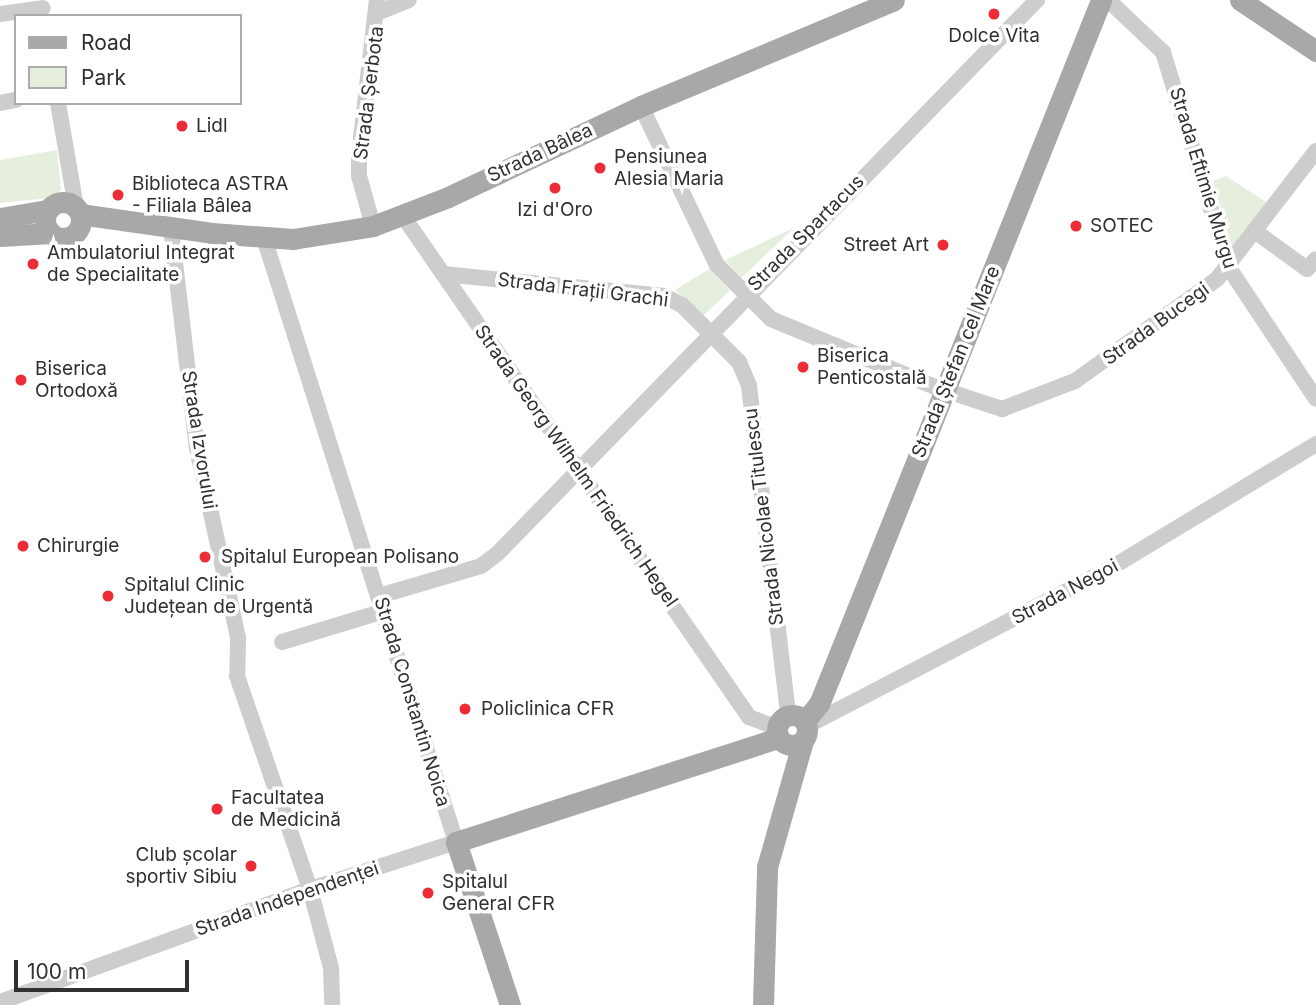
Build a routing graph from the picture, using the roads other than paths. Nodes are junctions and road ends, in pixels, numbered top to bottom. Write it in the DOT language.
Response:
graph roads {
  1 [pos="409,0"];
  2 [pos="894,0"];
  3 [pos="1037,0"];
  4 [pos="1101,0"];
  5 [pos="1108,0"];
  6 [pos="1240,0"];
  7 [pos="381,4"];
  8 [pos="43,8"];
  9 [pos="0,14"];
  10 [pos="1316,51"];
  11 [pos="58,105"];
  12 [pos="641,106"];
  13 [pos="1313,161"];
  14 [pos="70,208"];
  15 [pos="403,216"];
  16 [pos="0,218"];
  17 [pos="373,226"];
  18 [pos="171,228"];
  19 [pos="1256,232"];
  20 [pos="51,233"];
  21 [pos="0,236"];
  22 [pos="264,238"];
  23 [pos="1316,259"];
  24 [pos="1229,268"];
  25 [pos="443,274"];
  26 [pos="746,295"];
  27 [pos="709,333"];
  28 [pos="944,391"];
  29 [pos="1316,399"];
  30 [pos="1316,444"];
  31 [pos="578,468"];
  32 [pos="381,604"];
  33 [pos="282,642"];
  34 [pos="749,717"];
  35 [pos="793,728"];
  36 [pos="743,749"];
  37 [pos="456,842"];
  38 [pos="310,889"];
  39 [pos="36,998"];
  40 [pos="0,1002"];
  41 [pos="332,1005"];
  42 [pos="510,1005"];
  43 [pos="763,1005"];
  1 -- 7 [label="street"];
  2 -- 12 [label="main road, Strada Bâlea"];
  3 -- 26 [label="street, Strada Spartacus"];
  4 -- 28 [label="main road, Strada Ștefan cel Mare"];
  5 -- 24 [label="street, Strada Eftimie Murgu"];
  6 -- 10 [label="main road"];
  7 -- 17 [label="street, Strada Șerbota"];
  8 -- 9 [label="street"];
  11 -- 14 [label="street"];
  12 -- 15 [label="main road, Strada Bâlea"];
  12 -- 26 [label="street"];
  13 -- 19 [label="street, Strada Bucegi"];
  14 -- 16 [label="main road"];
  14 -- 18 [label="main road, Strada Bâlea"];
  14 -- 20 [label="main road"];
  14 -- 20 [label="main road"];
  15 -- 17 [label="main road, Strada Bâlea"];
  15 -- 25 [label="street, Strada Georg Wilhelm Friedrich Hegel"];
  17 -- 22 [label="main road, Strada Bâlea"];
  18 -- 22 [label="main road, Strada Bâlea"];
  18 -- 38 [label="street, Strada Izvorului"];
  19 -- 23 [label="street"];
  19 -- 24 [label="street, Strada Bucegi"];
  20 -- 21 [label="main road"];
  22 -- 32 [label="street, Strada Constantin Noica"];
  24 -- 28 [label="street, Strada Bucegi"];
  24 -- 29 [label="street, Strada Eftimie Murgu"];
  25 -- 27 [label="street, Strada Frații Grachi"];
  25 -- 31 [label="street, Strada Georg Wilhelm Friedrich Hegel"];
  26 -- 27 [label="street, Strada Spartacus"];
  26 -- 28 [label="street"];
  27 -- 31 [label="street, Strada Spartacus"];
  27 -- 35 [label="street, Strada Nicolae Titulescu"];
  28 -- 35 [label="main road, Strada Ștefan cel Mare"];
  30 -- 35 [label="street, Strada Negoi"];
  31 -- 32 [label="street, Strada Spartacus"];
  31 -- 34 [label="street, Strada Georg Wilhelm Friedrich Hegel"];
  32 -- 33 [label="street, Strada Spartacus"];
  32 -- 37 [label="street, Strada Constantin Noica"];
  34 -- 35 [label="street"];
  34 -- 36 [label="street"];
  35 -- 36 [label="main road"];
  35 -- 43 [label="main road, Strada Ștefan cel Mare"];
  36 -- 37 [label="main road"];
  37 -- 38 [label="street, Strada Independenței"];
  37 -- 42 [label="main road, Strada Constantin Noica"];
  38 -- 39 [label="street, Strada Independenței"];
  38 -- 41 [label="street, Strada Izvorului"];
  39 -- 40 [label="street, Strada Independenței"];
}
